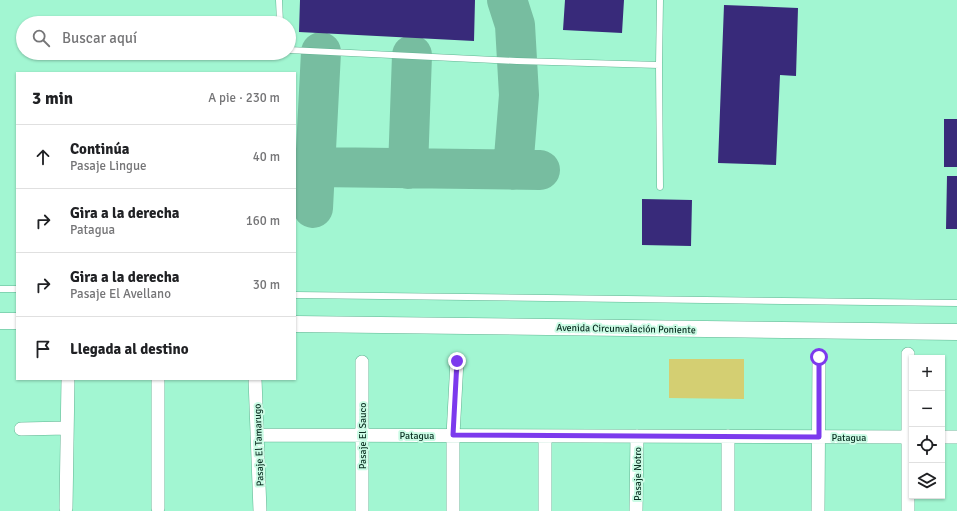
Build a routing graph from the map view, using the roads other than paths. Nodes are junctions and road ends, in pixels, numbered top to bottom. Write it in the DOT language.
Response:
graph roads {
  1 [pos="279,0"];
  2 [pos="660,0"];
  3 [pos="280,16"];
  4 [pos="296,50"];
  5 [pos="659,65"];
  6 [pos="660,187"];
  7 [pos="0,289"];
  8 [pos="16,289"];
  9 [pos="296,295"];
  10 [pos="957,303"];
  11 [pos="0,321"];
  12 [pos="16,321"];
  13 [pos="296,324"];
  14 [pos="957,332"];
  15 [pos="908,354"];
  16 [pos="819,357"];
  17 [pos="457,361"];
  18 [pos="362,362"];
  19 [pos="68,380"];
  20 [pos="158,380"];
  21 [pos="255,380"];
  22 [pos="910,427"];
  23 [pos="67,428"];
  24 [pos="21,429"];
  25 [pos="257,435"];
  26 [pos="361,435"];
  27 [pos="453,435"];
  28 [pos="545,436"];
  29 [pos="637,436"];
  30 [pos="728,436"];
  31 [pos="819,437"];
  32 [pos="909,437"];
  33 [pos="945,437"];
  34 [pos="957,437"];
  35 [pos="909,463"];
  36 [pos="66,508"];
  37 [pos="158,508"];
  38 [pos="260,511"];
  39 [pos="362,511"];
  40 [pos="453,511"];
  41 [pos="545,511"];
  42 [pos="636,511"];
  43 [pos="728,511"];
  44 [pos="818,511"];
  45 [pos="908,511"];
  1 -- 3 [label="lane"];
  2 -- 5 [label="lane"];
  4 -- 5 [label="lane"];
  5 -- 6 [label="lane"];
  7 -- 8 [label="lane"];
  9 -- 10 [label="lane"];
  11 -- 12 [label="street"];
  13 -- 14 [label="street, Avenida Circunvalación Poniente"];
  15 -- 22 [label="street"];
  16 -- 31 [label="street"];
  17 -- 27 [label="street"];
  18 -- 26 [label="street, Pasaje El Sauco"];
  19 -- 23 [label="street"];
  20 -- 37 [label="street"];
  21 -- 25 [label="street, Pasaje El Tamarugo"];
  23 -- 24 [label="street"];
  23 -- 36 [label="street"];
  25 -- 26 [label="street, Patagua"];
  25 -- 38 [label="street, Pasaje El Tamarugo"];
  26 -- 27 [label="street, Patagua"];
  26 -- 39 [label="street, Pasaje El Sauco"];
  27 -- 28 [label="street, Patagua"];
  27 -- 40 [label="street"];
  28 -- 29 [label="street, Patagua"];
  28 -- 41 [label="street"];
  29 -- 30 [label="street, Patagua"];
  29 -- 42 [label="street, Pasaje Notro"];
  30 -- 31 [label="street, Patagua"];
  30 -- 43 [label="street"];
  31 -- 32 [label="street, Patagua"];
  31 -- 44 [label="street"];
  33 -- 34 [label="street"];
  35 -- 45 [label="street"];
}
